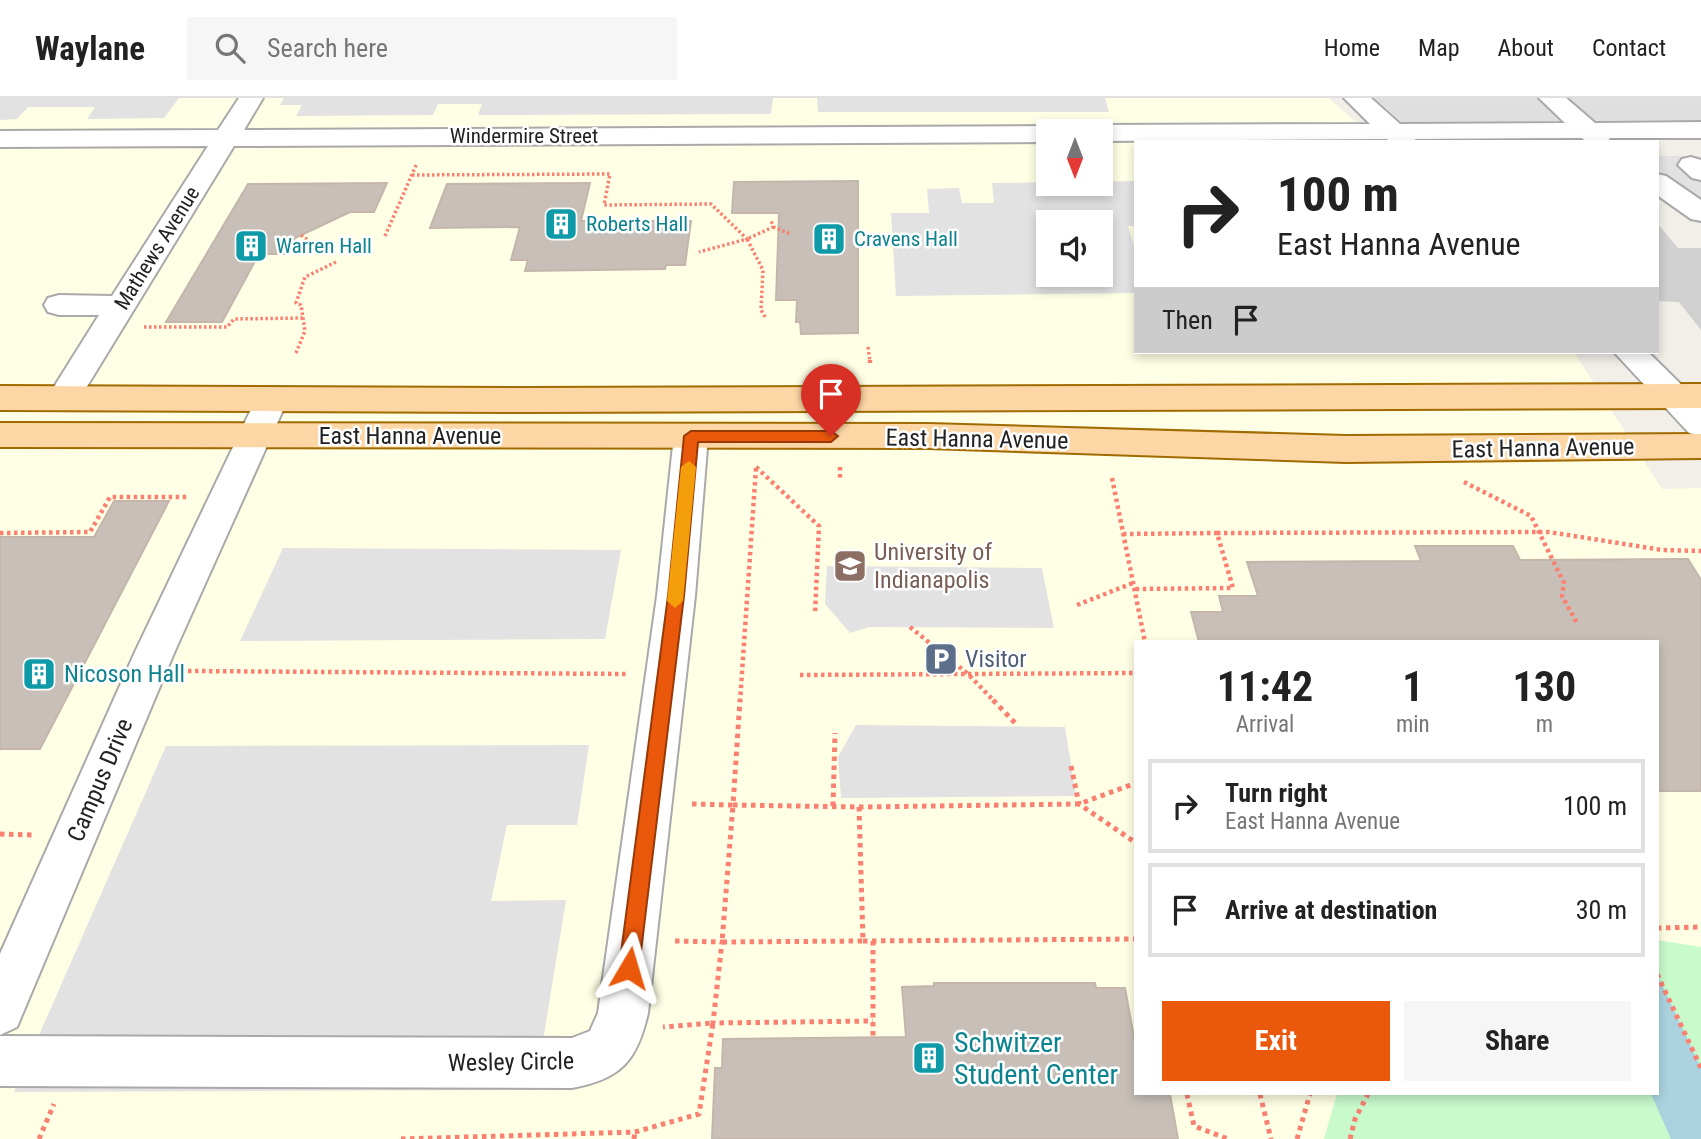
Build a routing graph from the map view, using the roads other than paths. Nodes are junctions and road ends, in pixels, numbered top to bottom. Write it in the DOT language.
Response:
graph roads {
  1 [pos="251,98"];
  2 [pos="1356,98"];
  3 [pos="1551,98"];
  4 [pos="1701,130"];
  5 [pos="1113,133"];
  6 [pos="1036,134"];
  7 [pos="1594,136"];
  8 [pos="1400,137"];
  9 [pos="226,138"];
  10 [pos="0,139"];
  11 [pos="1659,183"];
  12 [pos="1701,213"];
  13 [pos="59,305"];
  14 [pos="114,317"];
  15 [pos="1632,354"];
  16 [pos="0,398"];
  17 [pos="63,398"];
  18 [pos="272,399"];
  19 [pos="1695,417"];
  20 [pos="0,435"];
  21 [pos="256,436"];
  22 [pos="691,436"];
  23 [pos="0,1010"];
  24 [pos="0,1061"];
  1 -- 9 [label="street, Mathews Avenue"];
  2 -- 8 [label="street"];
  3 -- 7 [label="street"];
  4 -- 7 [label="street"];
  5 -- 8 [label="street"];
  6 -- 9 [label="street, Windermire Street"];
  7 -- 8 [label="street"];
  9 -- 10 [label="street, Windermire Street"];
  9 -- 14 [label="street, Mathews Avenue"];
  11 -- 12 [label="street"];
  13 -- 14 [label="street"];
  14 -- 17 [label="street, Mathews Avenue"];
  15 -- 19 [label="street"];
  16 -- 17 [label="main road, East Hanna Avenue"];
  17 -- 18 [label="main road, East Hanna Avenue"];
  18 -- 19 [label="main road, East Hanna Avenue"];
  18 -- 21 [label="street, Campus Drive"];
  19 -- 22 [label="main road, East Hanna Avenue"];
  20 -- 21 [label="main road, East Hanna Avenue"];
  21 -- 22 [label="main road, East Hanna Avenue"];
  21 -- 23 [label="street, Campus Drive"];
  22 -- 24 [label="street, Wesley Circle"];
}
